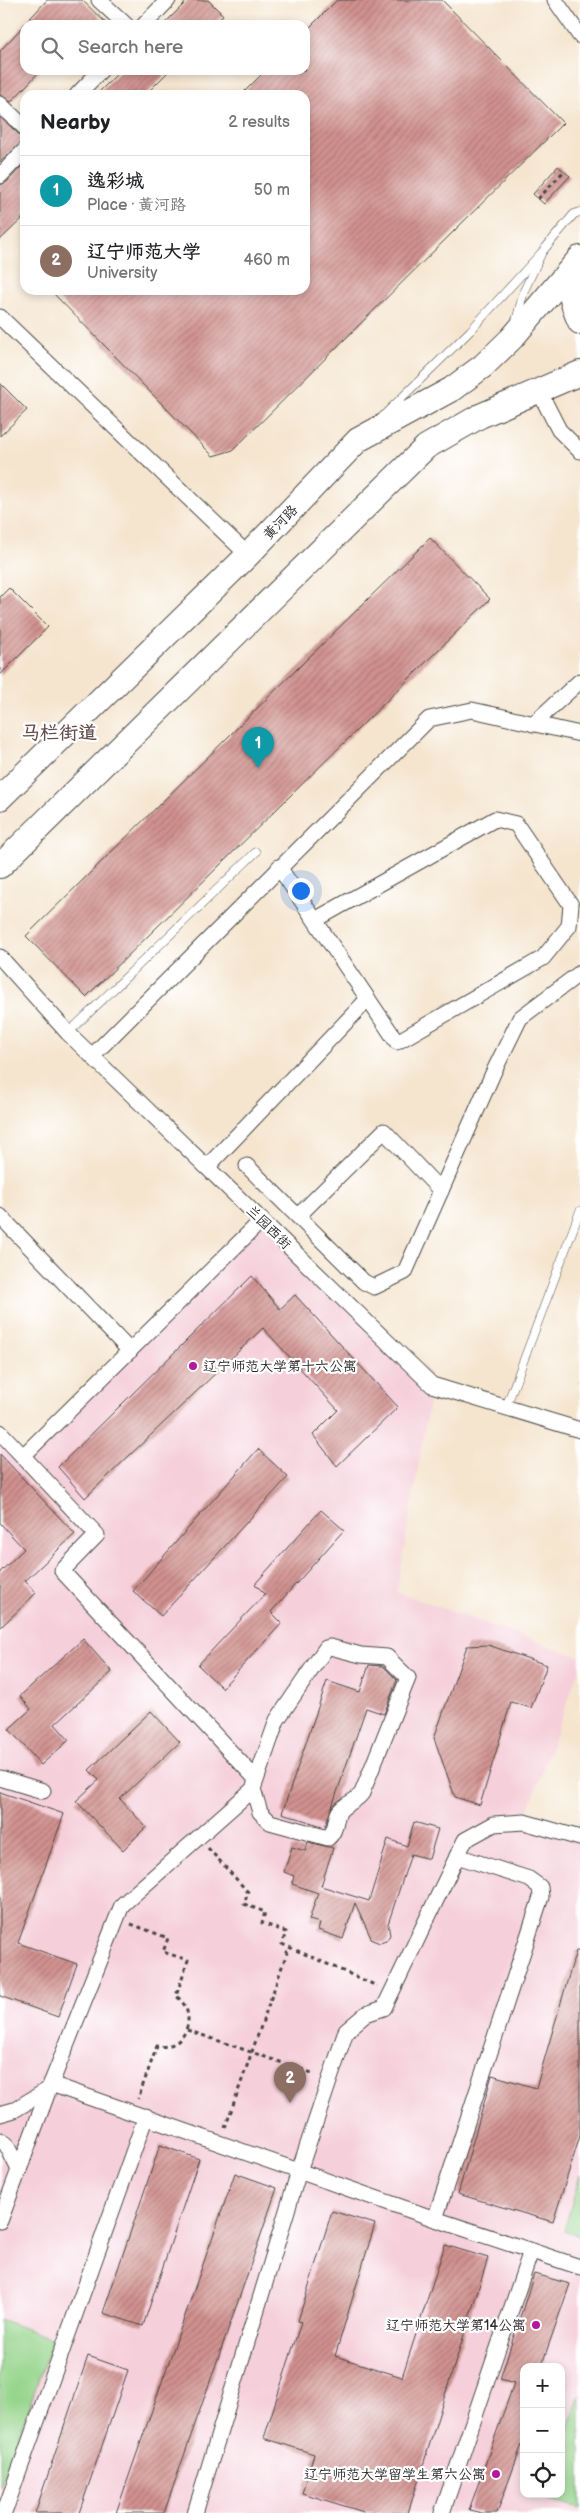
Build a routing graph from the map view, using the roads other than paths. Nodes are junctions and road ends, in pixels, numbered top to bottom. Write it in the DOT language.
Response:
graph roads {
  1 [pos="99,0"];
  2 [pos="168,0"];
  3 [pos="555,0"];
  4 [pos="121,20"];
  5 [pos="149,20"];
  6 [pos="580,36"];
  7 [pos="96,75"];
  8 [pos="82,90"];
  9 [pos="0,104"];
  10 [pos="20,123"];
  11 [pos="20,155"];
  12 [pos="0,176"];
  13 [pos="580,208"];
  14 [pos="577,213"];
  15 [pos="542,252"];
  16 [pos="577,262"];
  17 [pos="0,317"];
  18 [pos="580,322"];
  19 [pos="512,338"];
  20 [pos="580,373"];
  21 [pos="539,391"];
  22 [pos="358,440"];
  23 [pos="580,451"];
  24 [pos="248,555"];
  25 [pos="580,681"];
  26 [pos="533,724"];
  27 [pos="580,734"];
  28 [pos="0,798"];
  29 [pos="256,852"];
  30 [pos="0,866"];
  31 [pos="279,867"];
  32 [pos="315,920"];
  33 [pos="1,960"];
  34 [pos="580,973"];
  35 [pos="368,999"];
  36 [pos="68,1033"];
  37 [pos="92,1056"];
  38 [pos="247,1166"];
  39 [pos="207,1167"];
  40 [pos="441,1192"];
  41 [pos="580,1210"];
  42 [pos="0,1216"];
  43 [pos="298,1216"];
  44 [pos="262,1220"];
  45 [pos="130,1351"];
  46 [pos="506,1407"];
  47 [pos="580,1430"];
  48 [pos="0,1432"];
  49 [pos="23,1456"];
  50 [pos="0,1778"];
  51 [pos="255,1784"];
  52 [pos="43,1791"];
  53 [pos="580,1838"];
  54 [pos="457,1856"];
  55 [pos="50,2086"];
  56 [pos="0,2114"];
  57 [pos="140,2114"];
  58 [pos="0,2140"];
  59 [pos="19,2170"];
  60 [pos="299,2171"];
  61 [pos="435,2219"];
  62 [pos="0,2221"];
  63 [pos="531,2251"];
  64 [pos="580,2267"];
  65 [pos="4,2513"];
  66 [pos="195,2513"];
  67 [pos="442,2513"];
  1 -- 4 [label="street"];
  2 -- 5 [label="street"];
  3 -- 6 [label="street"];
  7 -- 8 [label="street"];
  9 -- 10 [label="street"];
  11 -- 12 [label="street"];
  13 -- 14 [label="lane"];
  14 -- 15 [label="lane"];
  15 -- 19 [label="lane"];
  15 -- 22 [label="lane"];
  16 -- 18 [label="main road"];
  16 -- 19 [label="main road, 黄河路"];
  17 -- 24 [label="street"];
  19 -- 22 [label="main road, 黄河路"];
  20 -- 21 [label="main road"];
  21 -- 23 [label="street"];
  21 -- 30 [label="main road"];
  22 -- 24 [label="main road, 黄河路"];
  24 -- 28 [label="main road, 黄河路"];
  25 -- 26 [label="street"];
  26 -- 27 [label="street"];
  26 -- 31 [label="street"];
  29 -- 36 [label="lane"];
  31 -- 32 [label="street"];
  31 -- 37 [label="street"];
  32 -- 35 [label="street"];
  32 -- 35 [label="street"];
  33 -- 36 [label="street, 兰园西街"];
  34 -- 40 [label="street"];
  35 -- 39 [label="street"];
  36 -- 37 [label="street, 兰园西街"];
  37 -- 39 [label="street, 兰园西街"];
  38 -- 43 [label="street"];
  39 -- 44 [label="street, 兰园西街"];
  40 -- 43 [label="street"];
  40 -- 43 [label="street"];
  41 -- 46 [label="lane"];
  42 -- 45 [label="street"];
  44 -- 45 [label="street"];
  44 -- 46 [label="street, 兰园西街"];
  45 -- 49 [label="street"];
  46 -- 47 [label="street, 兰园西街"];
  48 -- 49 [label="street"];
  49 -- 51 [label="street"];
  50 -- 52 [label="street"];
  51 -- 51 [label="street"];
  51 -- 55 [label="street"];
  53 -- 54 [label="street"];
  54 -- 60 [label="street"];
  54 -- 61 [label="street"];
  55 -- 56 [label="street"];
  55 -- 57 [label="street"];
  55 -- 59 [label="street"];
  57 -- 60 [label="street"];
  57 -- 65 [label="street"];
  58 -- 59 [label="street"];
  59 -- 62 [label="street"];
  60 -- 61 [label="street"];
  60 -- 66 [label="street"];
  61 -- 63 [label="street"];
  63 -- 64 [label="street"];
  63 -- 67 [label="street"];
}
